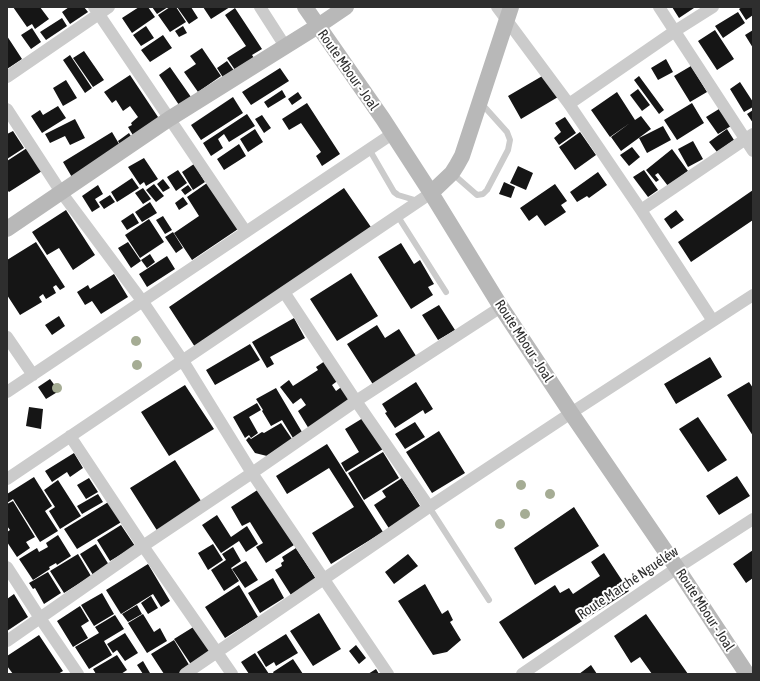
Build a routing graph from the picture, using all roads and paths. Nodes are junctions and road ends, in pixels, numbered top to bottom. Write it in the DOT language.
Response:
graph roads {
  1 [pos="109,7"];
  2 [pos="260,7"];
  3 [pos="305,7"];
  4 [pos="346,7"];
  5 [pos="659,7"];
  6 [pos="712,7"];
  7 [pos="96,10"];
  8 [pos="505,11"];
  9 [pos="318,26"];
  10 [pos="675,31"];
  11 [pos="285,46"];
  12 [pos="7,77"];
  13 [pos="480,101"];
  14 [pos="569,104"];
  15 [pos="7,109"];
  16 [pos="169,119"];
  17 [pos="392,134"];
  18 [pos="749,137"];
  19 [pos="369,150"];
  20 [pos="753,151"];
  21 [pos="452,173"];
  22 [pos="61,192"];
  23 [pos="424,197"];
  24 [pos="641,210"];
  25 [pos="398,215"];
  26 [pos="7,229"];
  27 [pos="246,232"];
  28 [pos="284,292"];
  29 [pos="446,292"];
  30 [pos="753,294"];
  31 [pos="142,302"];
  32 [pos="501,307"];
  33 [pos="713,321"];
  34 [pos="7,337"];
  35 [pos="183,361"];
  36 [pos="33,375"];
  37 [pos="7,392"];
  38 [pos="356,401"];
  39 [pos="571,413"];
  40 [pos="70,436"];
  41 [pos="252,474"];
  42 [pos="7,479"];
  43 [pos="429,507"];
  44 [pos="753,519"];
  45 [pos="143,546"];
  46 [pos="7,567"];
  47 [pos="677,568"];
  48 [pos="324,579"];
  49 [pos="489,600"];
  50 [pos="40,618"];
  51 [pos="7,641"];
  52 [pos="217,652"];
  53 [pos="534,670"];
  54 [pos="78,674"];
  55 [pos="185,674"];
  56 [pos="232,674"];
  57 [pos="388,674"];
  58 [pos="522,674"];
  59 [pos="747,674"];
  1 -- 7 [label="street"];
  2 -- 11 [label="street"];
  3 -- 9 [label="main road, Route Mbour - Joal"];
  4 -- 9 [label="main road"];
  5 -- 10 [label="street"];
  6 -- 10 [label="street"];
  7 -- 12 [label="street"];
  7 -- 16 [label="street"];
  8 -- 13 [label="main road"];
  8 -- 14 [label="street"];
  9 -- 11 [label="main road"];
  9 -- 17 [label="main road, Route Mbour - Joal"];
  10 -- 14 [label="street"];
  10 -- 18 [label="street"];
  11 -- 16 [label="main road"];
  13 -- 21 [label="main road"];
  13 -- 21 [label="lane"];
  14 -- 24 [label="street"];
  15 -- 22 [label="street"];
  16 -- 22 [label="main road"];
  16 -- 27 [label="street"];
  17 -- 19 [label="street"];
  17 -- 23 [label="main road, Route Mbour - Joal"];
  18 -- 20 [label="street"];
  18 -- 24 [label="street"];
  19 -- 23 [label="lane"];
  19 -- 27 [label="street"];
  21 -- 23 [label="main road"];
  22 -- 26 [label="main road"];
  22 -- 31 [label="street"];
  23 -- 25 [label="street"];
  23 -- 32 [label="main road, Route Mbour - Joal"];
  24 -- 33 [label="street"];
  25 -- 28 [label="street"];
  25 -- 29 [label="lane"];
  27 -- 31 [label="street"];
  28 -- 35 [label="street"];
  28 -- 38 [label="street"];
  30 -- 33 [label="street"];
  31 -- 35 [label="street"];
  31 -- 36 [label="street"];
  32 -- 38 [label="street"];
  32 -- 39 [label="main road, Route Mbour - Joal"];
  33 -- 39 [label="street"];
  34 -- 36 [label="street"];
  35 -- 40 [label="street"];
  35 -- 41 [label="street"];
  36 -- 37 [label="street"];
  38 -- 41 [label="street"];
  38 -- 43 [label="street"];
  39 -- 43 [label="street"];
  39 -- 47 [label="main road, Route Mbour - Joal"];
  40 -- 42 [label="street"];
  40 -- 45 [label="street"];
  41 -- 45 [label="street"];
  41 -- 48 [label="street"];
  43 -- 48 [label="street"];
  43 -- 49 [label="lane"];
  44 -- 47 [label="street, Route Marché Nguéléw"];
  45 -- 50 [label="street"];
  45 -- 52 [label="street"];
  46 -- 50 [label="street"];
  47 -- 53 [label="street, Route Marché Nguéléw"];
  47 -- 59 [label="main road, Route Mbour - Joal"];
  48 -- 52 [label="street"];
  48 -- 57 [label="street"];
  50 -- 51 [label="street"];
  50 -- 54 [label="street"];
  52 -- 55 [label="street"];
  52 -- 56 [label="street"];
  53 -- 58 [label="street, Route Marché Nguéléw"];
}
